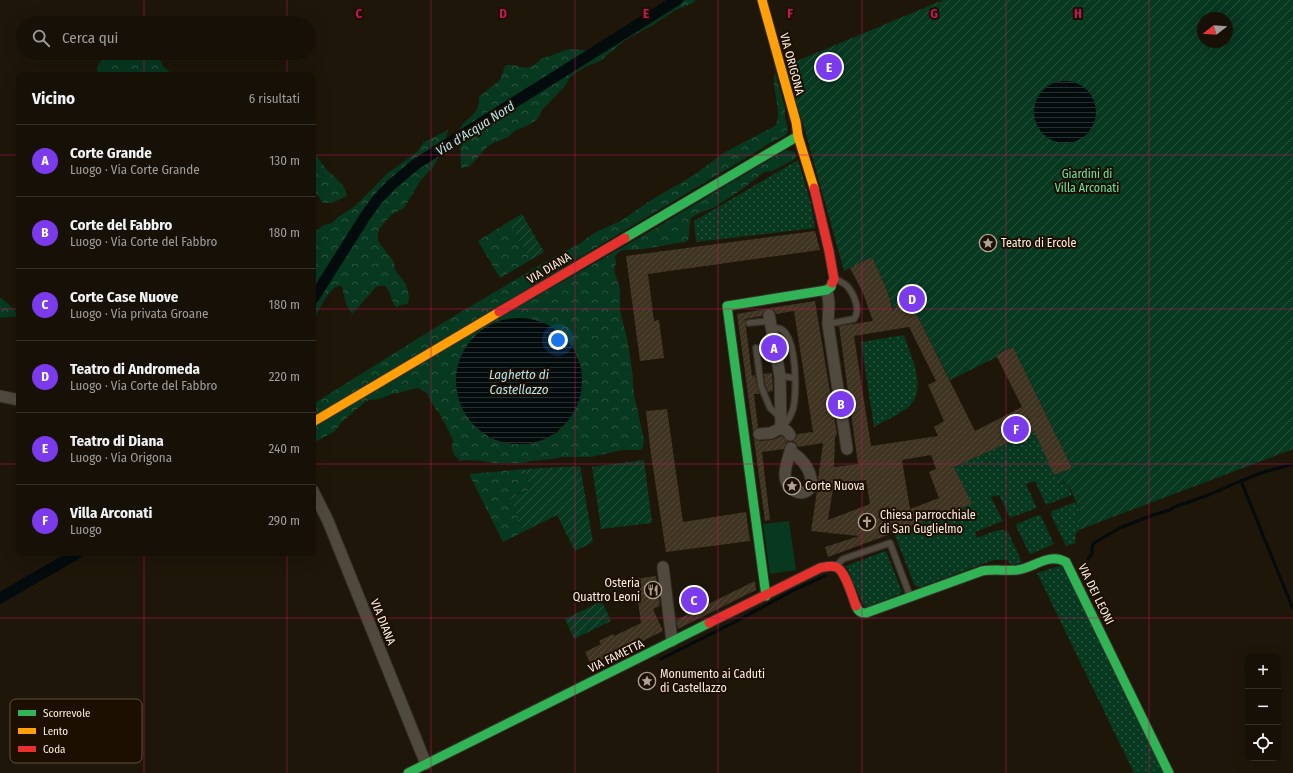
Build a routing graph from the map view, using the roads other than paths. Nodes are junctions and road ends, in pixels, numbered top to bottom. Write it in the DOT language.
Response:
graph roads {
  1 [pos="762,0"];
  2 [pos="798,136"];
  3 [pos="834,279"];
  4 [pos="827,290"];
  5 [pos="770,321"];
  6 [pos="749,323"];
  7 [pos="828,324"];
  8 [pos="756,348"];
  9 [pos="780,376"];
  10 [pos="795,378"];
  11 [pos="0,396"];
  12 [pos="16,399"];
  13 [pos="316,420"];
  14 [pos="784,427"];
  15 [pos="759,434"];
  16 [pos="847,449"];
  17 [pos="316,497"];
  18 [pos="836,566"];
  19 [pos="663,567"];
  20 [pos="766,596"];
  21 [pos="910,597"];
  22 [pos="672,641"];
  23 [pos="426,764"];
  24 [pos="408,773"];
  25 [pos="1169,773"];
  1 -- 2 [label="street, VIA ORIGONA"];
  2 -- 3 [label="street, VIA ORIGONA"];
  2 -- 13 [label="street, VIA DIANA"];
  3 -- 4 [label="street"];
  3 -- 7 [label="lane"];
  4 -- 7 [label="street"];
  4 -- 20 [label="street"];
  5 -- 6 [label="lane"];
  5 -- 9 [label="street"];
  5 -- 10 [label="lane"];
  7 -- 16 [label="street"];
  8 -- 14 [label="lane"];
  9 -- 10 [label="lane"];
  9 -- 14 [label="street"];
  10 -- 14 [label="lane"];
  11 -- 12 [label="street"];
  14 -- 15 [label="street"];
  17 -- 23 [label="street, VIA DIANA"];
  18 -- 20 [label="street, VIA FAMETTA"];
  18 -- 21 [label="street, VIA DEI LEONI"];
  18 -- 21 [label="lane"];
  19 -- 22 [label="street"];
  20 -- 22 [label="street, VIA FAMETTA"];
  21 -- 25 [label="street, VIA DEI LEONI"];
  22 -- 23 [label="street, VIA FAMETTA"];
  23 -- 24 [label="street, VIA FAMETTA"];
}
